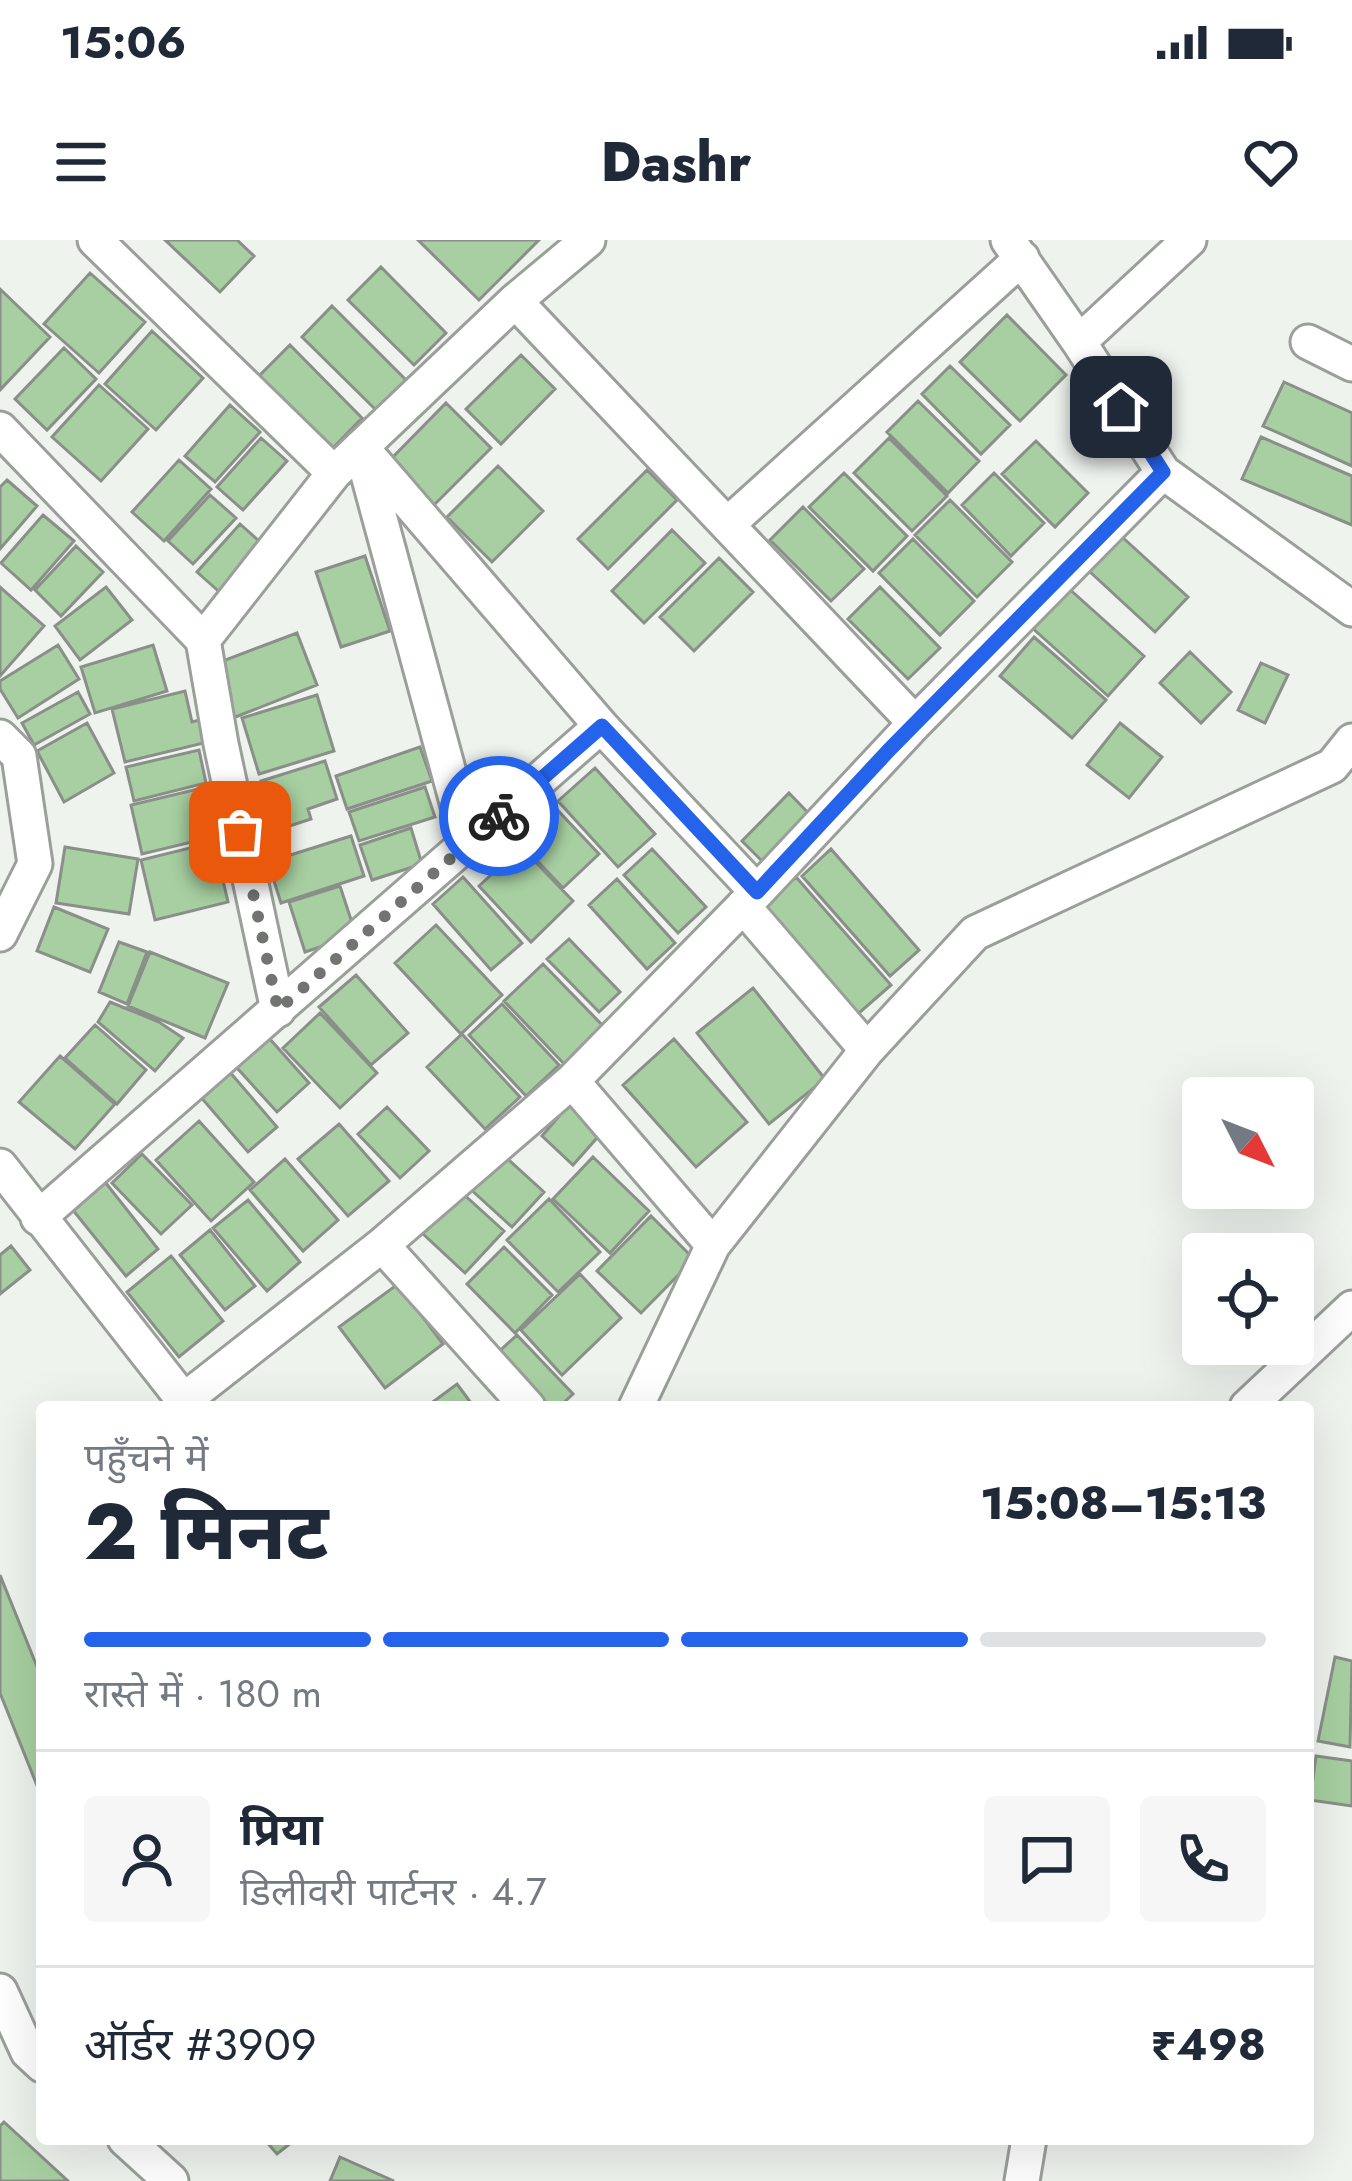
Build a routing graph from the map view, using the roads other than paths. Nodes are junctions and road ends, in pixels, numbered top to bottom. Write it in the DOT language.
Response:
graph roads {
  1 [pos="95,240"];
  2 [pos="588,240"];
  3 [pos="1189,240"];
  4 [pos="1015,249"];
  5 [pos="515,301"];
  6 [pos="1079,342"];
  7 [pos="1308,342"];
  8 [pos="1352,364"];
  9 [pos="0,429"];
  10 [pos="361,447"];
  11 [pos="1163,472"];
  12 [pos="334,473"];
  13 [pos="728,524"];
  14 [pos="1352,609"];
  15 [pos="203,640"];
  16 [pos="915,723"];
  17 [pos="602,726"];
  18 [pos="0,737"];
  19 [pos="1352,741"];
  20 [pos="468,843"];
  21 [pos="750,899"];
  22 [pos="0,934"];
  23 [pos="278,1010"];
  24 [pos="867,1049"];
  25 [pos="572,1082"];
  26 [pos="0,1166"];
  27 [pos="38,1218"];
  28 [pos="382,1245"];
  29 [pos="713,1245"];
  30 [pos="1352,1308"];
  31 [pos="184,1401"];
  32 [pos="190,1401"];
  33 [pos="522,1401"];
  34 [pos="639,1401"];
  35 [pos="1253,1401"];
  36 [pos="0,1991"];
  37 [pos="36,2059"];
  38 [pos="131,2145"];
  39 [pos="1028,2145"];
  40 [pos="171,2181"];
  41 [pos="1022,2181"];
  1 -- 12 [label="street"];
  2 -- 5 [label="street"];
  3 -- 6 [label="street"];
  4 -- 6 [label="street"];
  4 -- 13 [label="street"];
  5 -- 10 [label="street"];
  5 -- 13 [label="street"];
  6 -- 11 [label="street"];
  7 -- 8 [label="street"];
  9 -- 15 [label="street"];
  10 -- 12 [label="street"];
  10 -- 17 [label="street"];
  10 -- 20 [label="street"];
  11 -- 14 [label="street"];
  11 -- 16 [label="street"];
  12 -- 15 [label="street"];
  13 -- 16 [label="street"];
  15 -- 23 [label="street"];
  16 -- 21 [label="street"];
  17 -- 20 [label="street"];
  17 -- 21 [label="street"];
  18 -- 22 [label="street"];
  19 -- 24 [label="street"];
  20 -- 23 [label="street"];
  21 -- 24 [label="street"];
  21 -- 25 [label="street"];
  23 -- 27 [label="street"];
  24 -- 29 [label="street"];
  25 -- 28 [label="street"];
  25 -- 29 [label="street"];
  26 -- 27 [label="street"];
  27 -- 31 [label="street"];
  28 -- 32 [label="street"];
  28 -- 33 [label="street"];
  29 -- 34 [label="street"];
  30 -- 35 [label="street"];
  36 -- 37 [label="street"];
  38 -- 40 [label="street"];
  39 -- 41 [label="street"];
}
